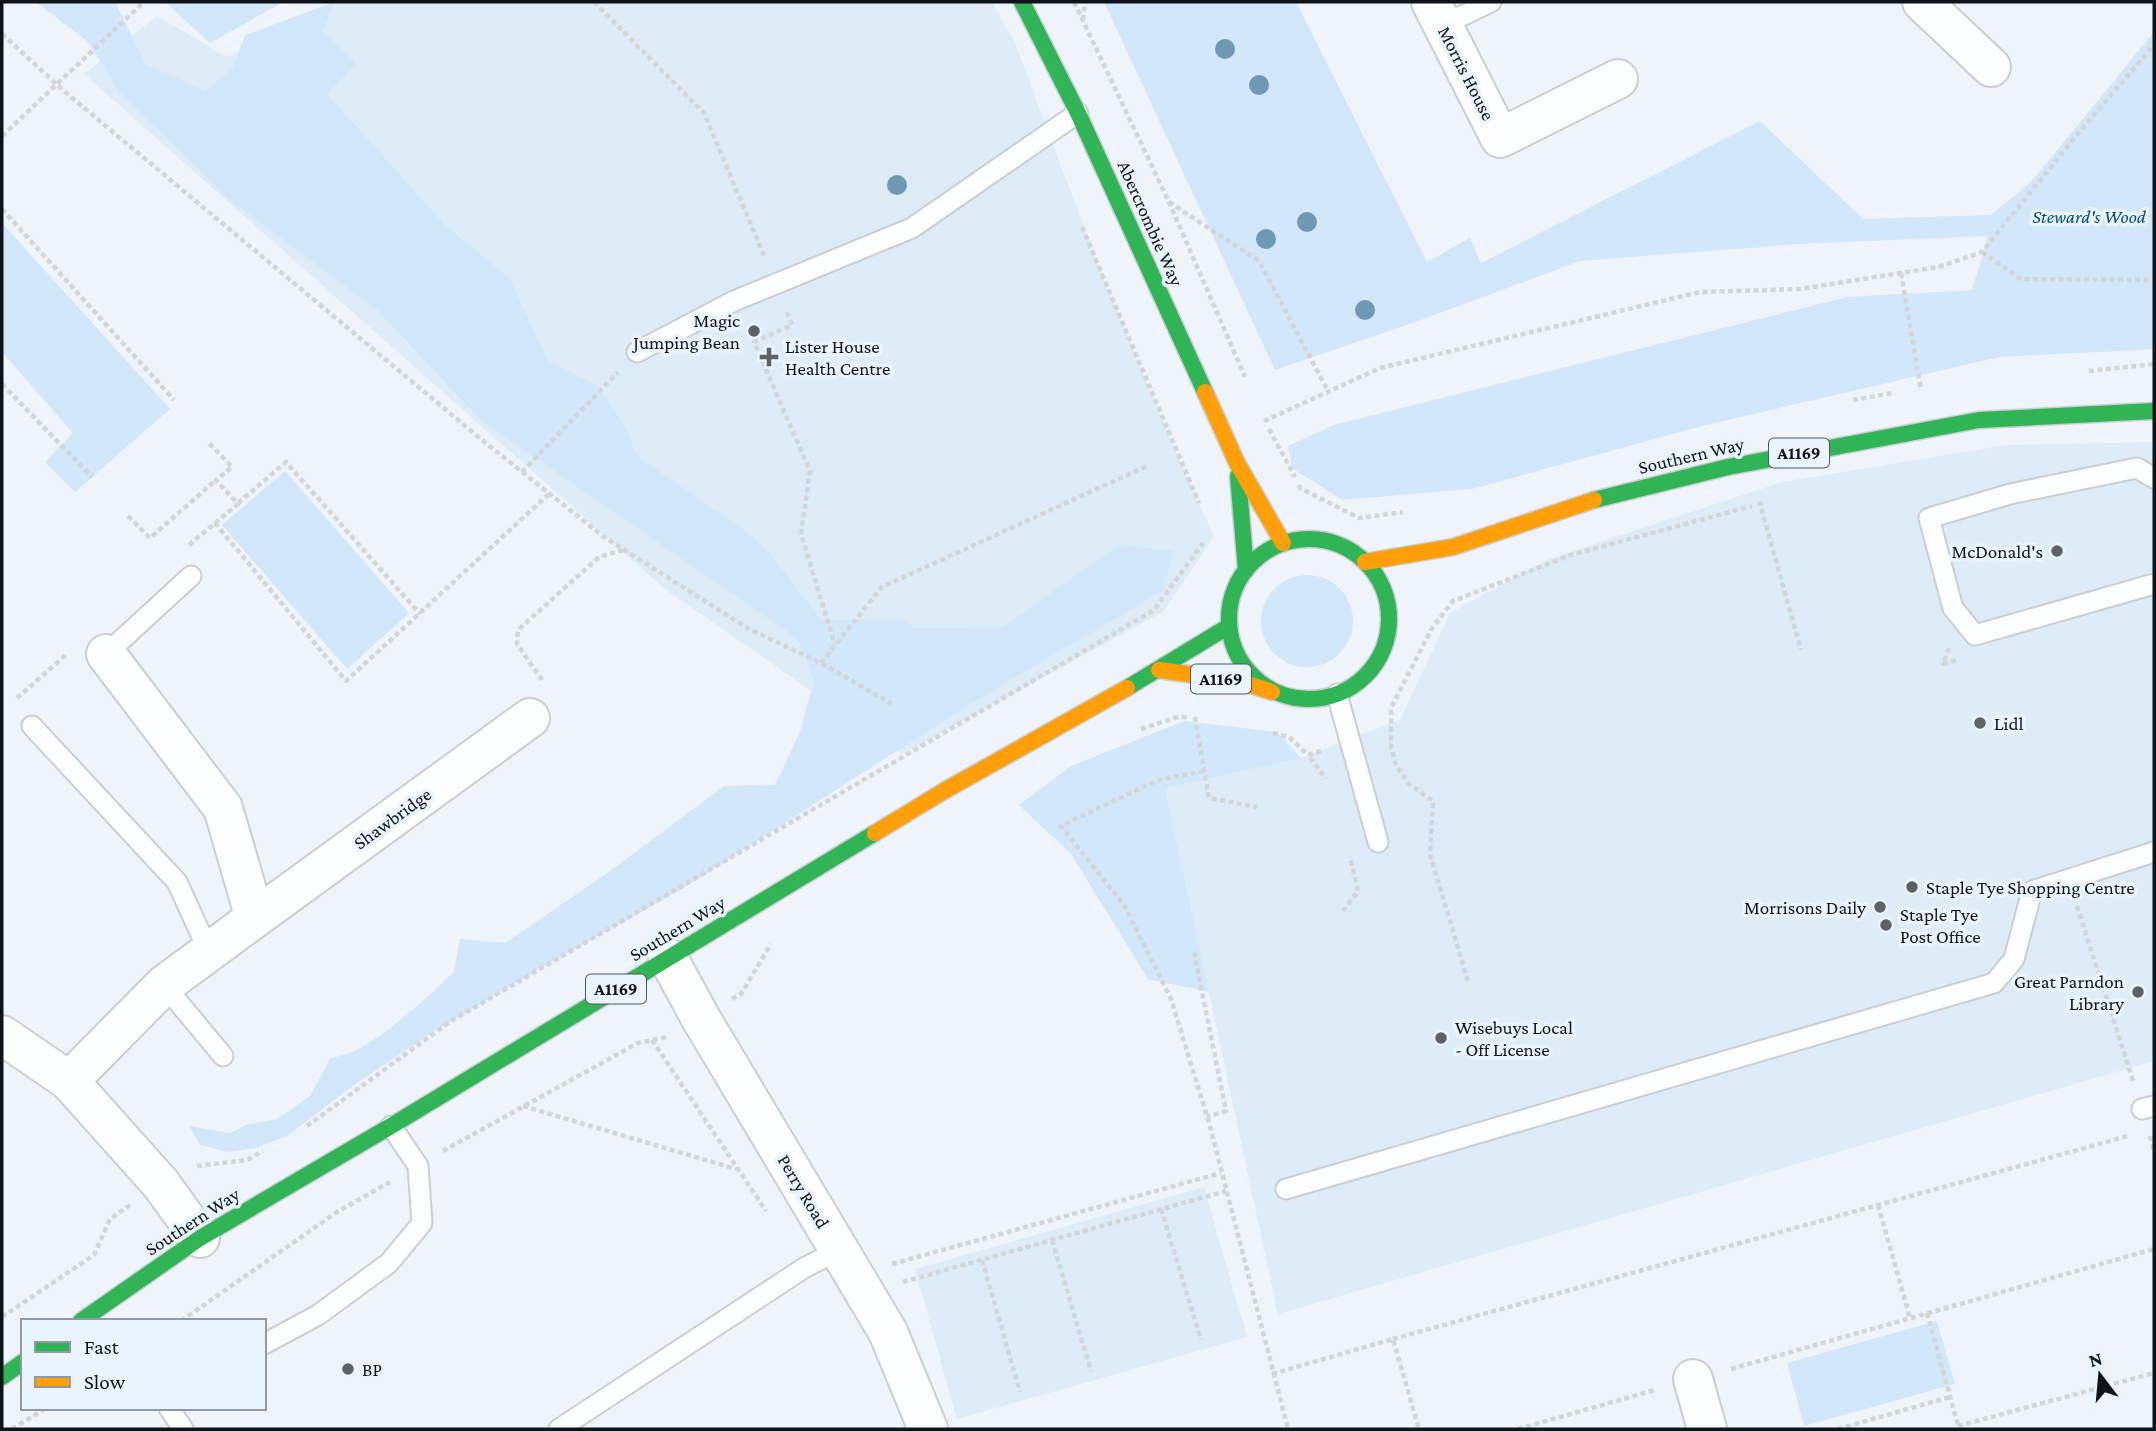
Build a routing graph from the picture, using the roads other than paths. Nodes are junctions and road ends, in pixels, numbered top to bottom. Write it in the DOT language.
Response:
graph roads {
  1 [pos="1022,2"];
  2 [pos="1492,2"];
  3 [pos="1922,2"];
  4 [pos="1437,13"];
  5 [pos="1991,67"];
  6 [pos="1618,79"];
  7 [pos="1078,113"];
  8 [pos="637,352"];
  9 [pos="2154,411"];
  10 [pos="1237,463"];
  11 [pos="2154,478"];
  12 [pos="1283,543"];
  13 [pos="1453,547"];
  14 [pos="1365,562"];
  15 [pos="1434,564"];
  16 [pos="1246,570"];
  17 [pos="191,576"];
  18 [pos="2154,584"];
  19 [pos="1229,626"];
  20 [pos="106,654"];
  21 [pos="1159,670"];
  22 [pos="1338,694"];
  23 [pos="1281,695"];
  24 [pos="530,718"];
  25 [pos="32,726"];
  26 [pos="1378,842"];
  27 [pos="2154,852"];
  28 [pos="255,918"];
  29 [pos="209,952"];
  30 [pos="668,958"];
  31 [pos="164,985"];
  32 [pos="2,1035"];
  33 [pos="223,1056"];
  34 [pos="69,1081"];
  35 [pos="391,1126"];
  36 [pos="1286,1189"];
  37 [pos="200,1238"];
  38 [pos="853,1272"];
  39 [pos="85,1319"];
  40 [pos="266,1343"];
  41 [pos="21,1363"];
  42 [pos="2,1377"];
  43 [pos="1693,1379"];
  44 [pos="170,1410"];
  45 [pos="183,1429"];
  46 [pos="559,1429"];
  47 [pos="928,1429"];
  48 [pos="1707,1429"];
  1 -- 7 [label="main road, Abercrombie Way"];
  2 -- 4 [label="lane"];
  3 -- 5 [label="street"];
  4 -- 6 [label="street, Morris House"];
  7 -- 8 [label="lane"];
  7 -- 10 [label="main road, Abercrombie Way"];
  9 -- 13 [label="main road, Southern Way / A1169"];
  10 -- 12 [label="main road, Abercrombie Way"];
  10 -- 16 [label="main road, Abercrombie Way"];
  11 -- 18 [label="lane"];
  12 -- 14 [label="main road"];
  12 -- 16 [label="main road"];
  13 -- 14 [label="main road, Southern Way / A1169"];
  13 -- 15 [label="main road, Southern Way / A1169"];
  14 -- 22 [label="main road"];
  16 -- 19 [label="main road"];
  17 -- 20 [label="lane"];
  19 -- 21 [label="main road, Southern Way / A1169"];
  19 -- 23 [label="main road"];
  20 -- 28 [label="street"];
  21 -- 23 [label="main road, A1169"];
  21 -- 30 [label="main road, Southern Way / A1169"];
  22 -- 23 [label="main road"];
  22 -- 26 [label="lane"];
  24 -- 28 [label="street, Shawbridge"];
  25 -- 29 [label="lane"];
  27 -- 36 [label="lane"];
  28 -- 29 [label="street, Shawbridge"];
  29 -- 31 [label="street, Shawbridge"];
  30 -- 35 [label="main road, Southern Way / A1169"];
  30 -- 38 [label="street, Perry Road"];
  31 -- 33 [label="lane"];
  31 -- 34 [label="street, Shawbridge"];
  32 -- 34 [label="street"];
  34 -- 37 [label="street"];
  35 -- 37 [label="main road, Southern Way / A1169"];
  35 -- 40 [label="lane"];
  37 -- 39 [label="main road, Southern Way / A1169"];
  38 -- 46 [label="lane"];
  38 -- 47 [label="street, Perry Road"];
  41 -- 42 [label="main road"];
  43 -- 48 [label="street"];
  44 -- 45 [label="lane"];
}
